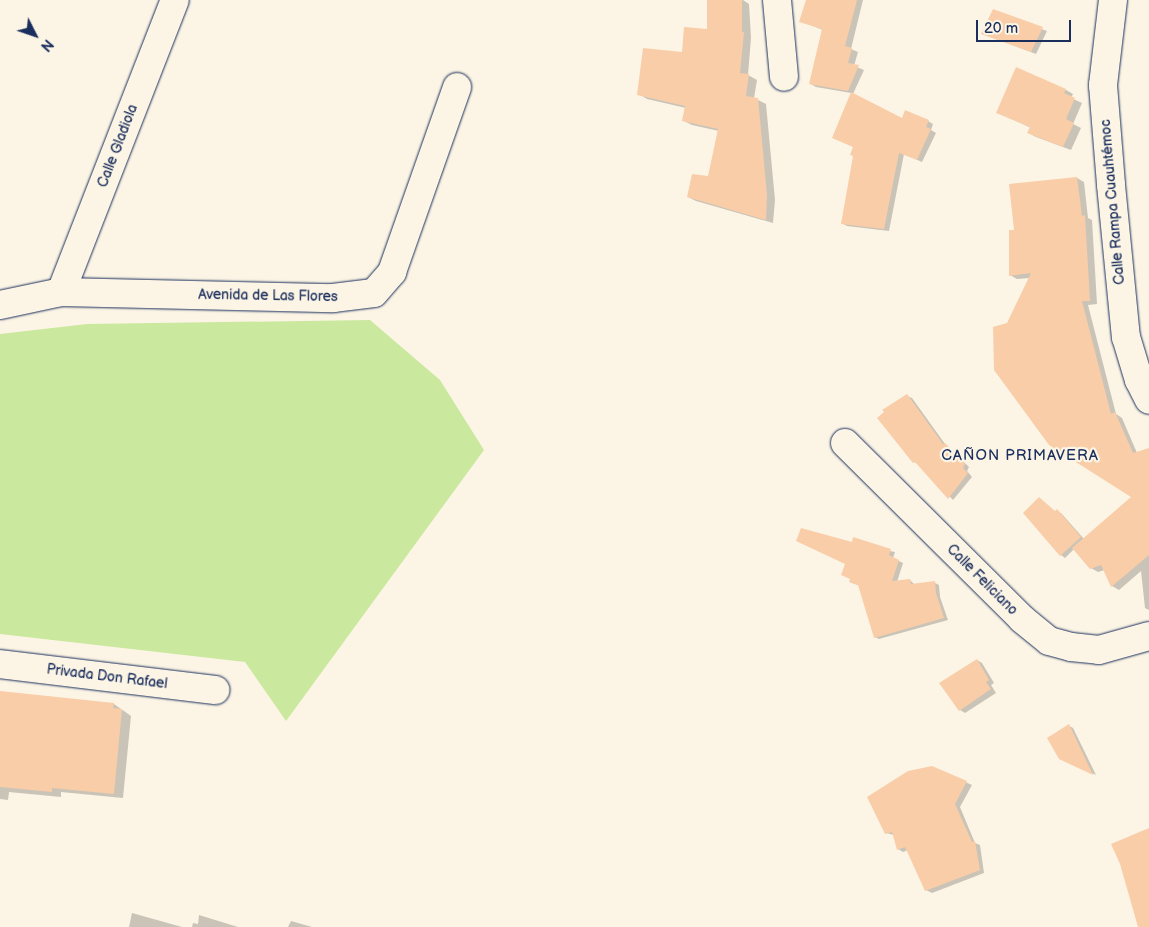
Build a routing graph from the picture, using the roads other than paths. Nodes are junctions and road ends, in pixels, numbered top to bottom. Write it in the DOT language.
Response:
graph roads {
  1 [pos="175,0"];
  2 [pos="776,0"];
  3 [pos="1113,0"];
  4 [pos="784,76"];
  5 [pos="457,87"];
  6 [pos="61,292"];
  7 [pos="0,305"];
  8 [pos="1149,400"];
  9 [pos="845,443"];
  10 [pos="1149,636"];
  11 [pos="0,664"];
  12 [pos="215,690"];
  1 -- 6 [label="street, Calle Gladiola"];
  2 -- 4 [label="street"];
  3 -- 8 [label="street, Calle Rampa Cuauhtémoc"];
  5 -- 6 [label="street, Avenida de Las Flores"];
  6 -- 7 [label="street, Avenida de Las Flores"];
  9 -- 10 [label="street, Calle Feliciano"];
  11 -- 12 [label="street, Privada Don Rafael"];
}
